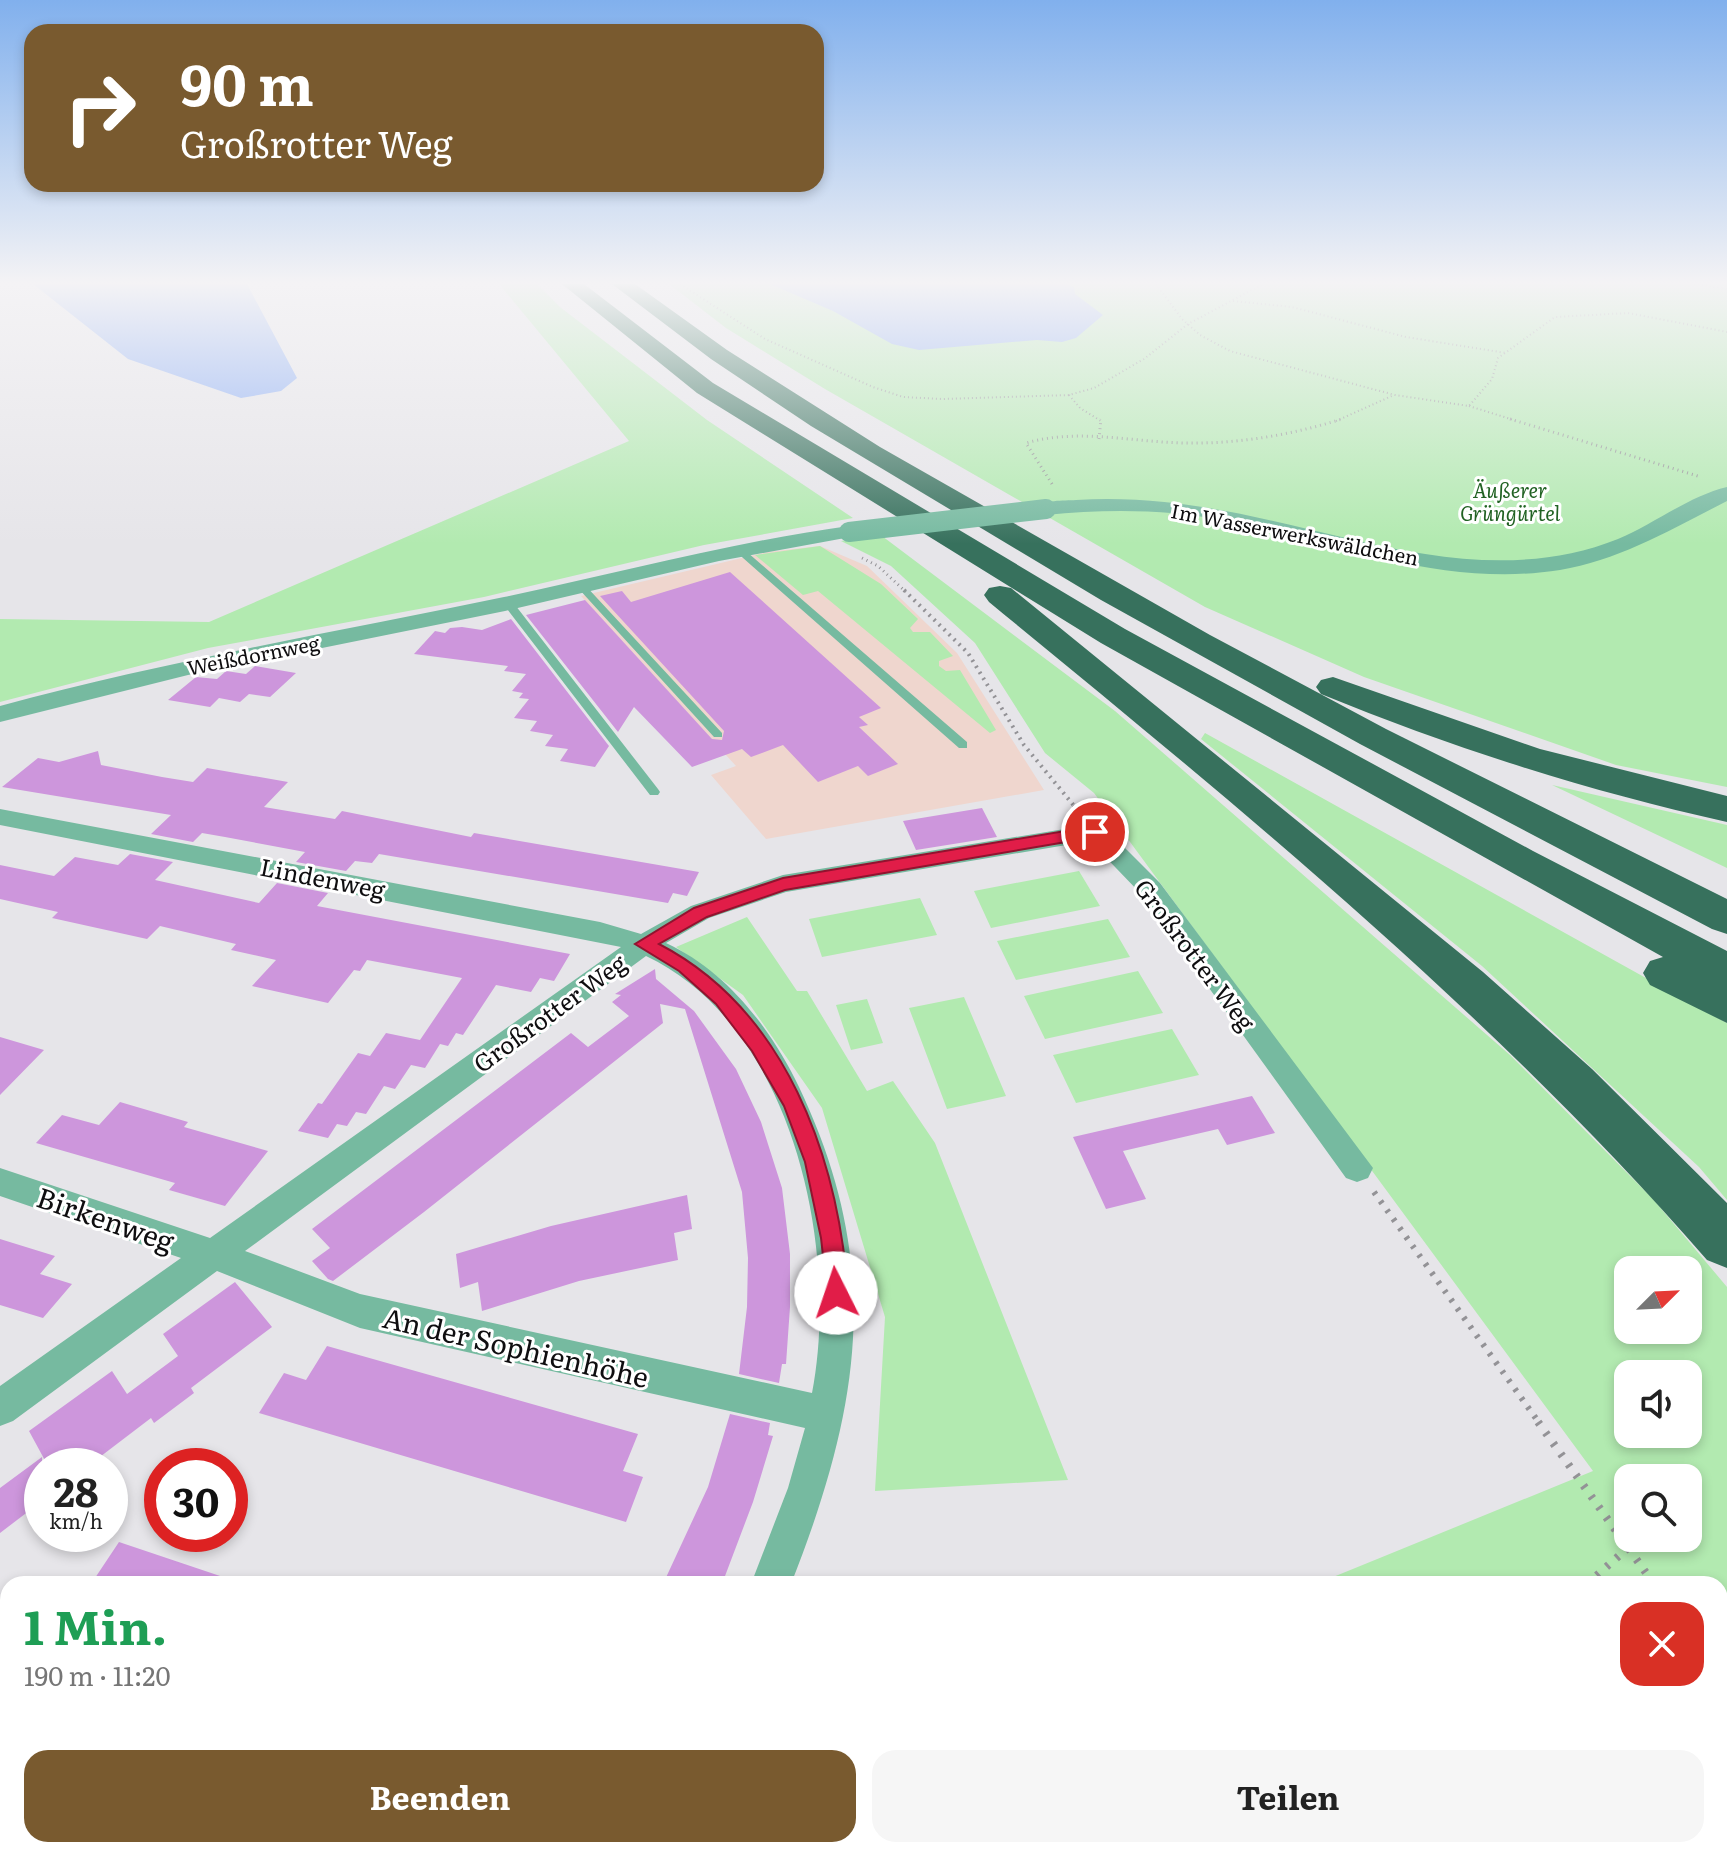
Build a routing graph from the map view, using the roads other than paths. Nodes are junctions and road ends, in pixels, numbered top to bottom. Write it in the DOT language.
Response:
graph roads {
  1 [pos="683,371"];
  2 [pos="746,371"];
  3 [pos="705,388"];
  4 [pos="1719,487"];
  5 [pos="849,532"];
  6 [pos="737,548"];
  7 [pos="581,586"];
  8 [pos="998,594"];
  9 [pos="1114,596"];
  10 [pos="508,603"];
  11 [pos="0,714"];
  12 [pos="718,735"];
  13 [pos="963,745"];
  14 [pos="654,792"];
  15 [pos="1727,809"];
  16 [pos="0,817"];
  17 [pos="1727,918"];
  18 [pos="644,944"];
  19 [pos="1727,971"];
  20 [pos="1727,1005"];
  21 [pos="1357,1168"];
  22 [pos="0,1182"];
  23 [pos="1727,1242"];
  24 [pos="213,1254"];
  25 [pos="0,1408"];
  26 [pos="827,1415"];
  27 [pos="774,1576"];
  1 -- 3 [label="highway"];
  2 -- 9 [label="highway"];
  3 -- 8 [label="highway"];
  3 -- 19 [label="highway"];
  4 -- 5 [label="street, Im Wasserwerkswäldchen, bridge"];
  5 -- 6 [label="street, Weißdornweg"];
  6 -- 7 [label="street, Weißdornweg"];
  6 -- 13 [label="lane"];
  7 -- 10 [label="street, Weißdornweg"];
  7 -- 12 [label="lane"];
  8 -- 20 [label="highway"];
  8 -- 23 [label="highway"];
  9 -- 15 [label="highway"];
  9 -- 17 [label="highway"];
  10 -- 11 [label="street, Weißdornweg"];
  10 -- 14 [label="lane"];
  16 -- 18 [label="street, Lindenweg"];
  18 -- 21 [label="street, Großrotter Weg"];
  18 -- 24 [label="street, Großrotter Weg"];
  18 -- 26 [label="street, Lindenweg"];
  22 -- 24 [label="street, Birkenweg"];
  24 -- 25 [label="street, Großrotter Weg"];
  24 -- 26 [label="street, An der Sophienhöhe"];
  26 -- 27 [label="street, Lindenweg"];
}
